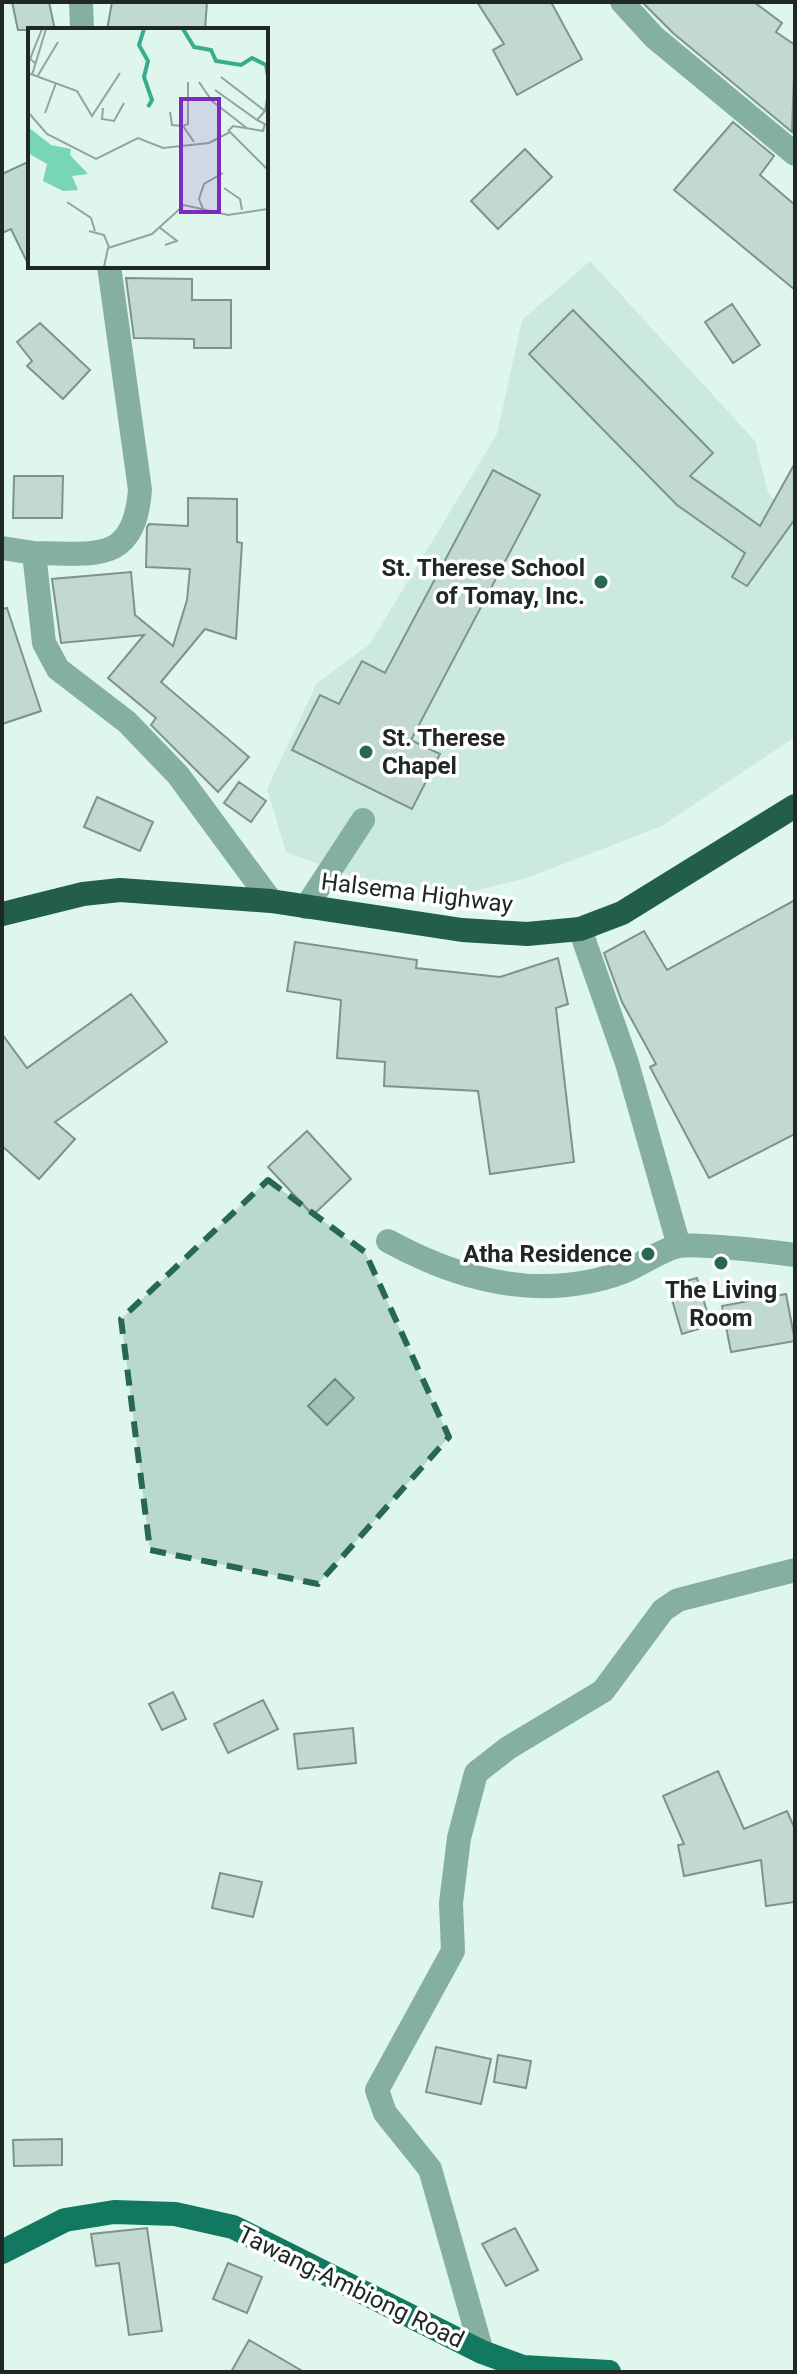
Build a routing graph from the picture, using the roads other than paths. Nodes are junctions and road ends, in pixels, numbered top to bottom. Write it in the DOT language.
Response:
graph roads {
  1 [pos="81,2"];
  2 [pos="622,2"];
  3 [pos="82,28"];
  4 [pos="795,154"];
  5 [pos="109,268"];
  6 [pos="2,548"];
  7 [pos="34,553"];
  8 [pos="795,806"];
  9 [pos="363,820"];
  10 [pos="271,901"];
  11 [pos="306,907"];
  12 [pos="2,914"];
  13 [pos="580,929"];
  14 [pos="388,1241"];
  15 [pos="679,1246"];
  16 [pos="795,1255"];
  17 [pos="795,1570"];
  18 [pos="2,2252"];
  19 [pos="482,2352"];
  20 [pos="609,2372"];
  1 -- 3 [label="street"];
  2 -- 4 [label="street"];
  5 -- 7 [label="street"];
  6 -- 7 [label="street"];
  7 -- 10 [label="street"];
  8 -- 13 [label="highway, Halsema Highway"];
  9 -- 11 [label="street"];
  10 -- 11 [label="highway, Halsema Highway"];
  10 -- 12 [label="highway, Halsema Highway"];
  11 -- 13 [label="highway, Halsema Highway"];
  13 -- 15 [label="street"];
  14 -- 15 [label="street"];
  15 -- 16 [label="street"];
  17 -- 19 [label="street"];
  18 -- 19 [label="main road, Tawang-Ambiong Road"];
  19 -- 20 [label="main road, Tawang-Ambiong Road"];
}
